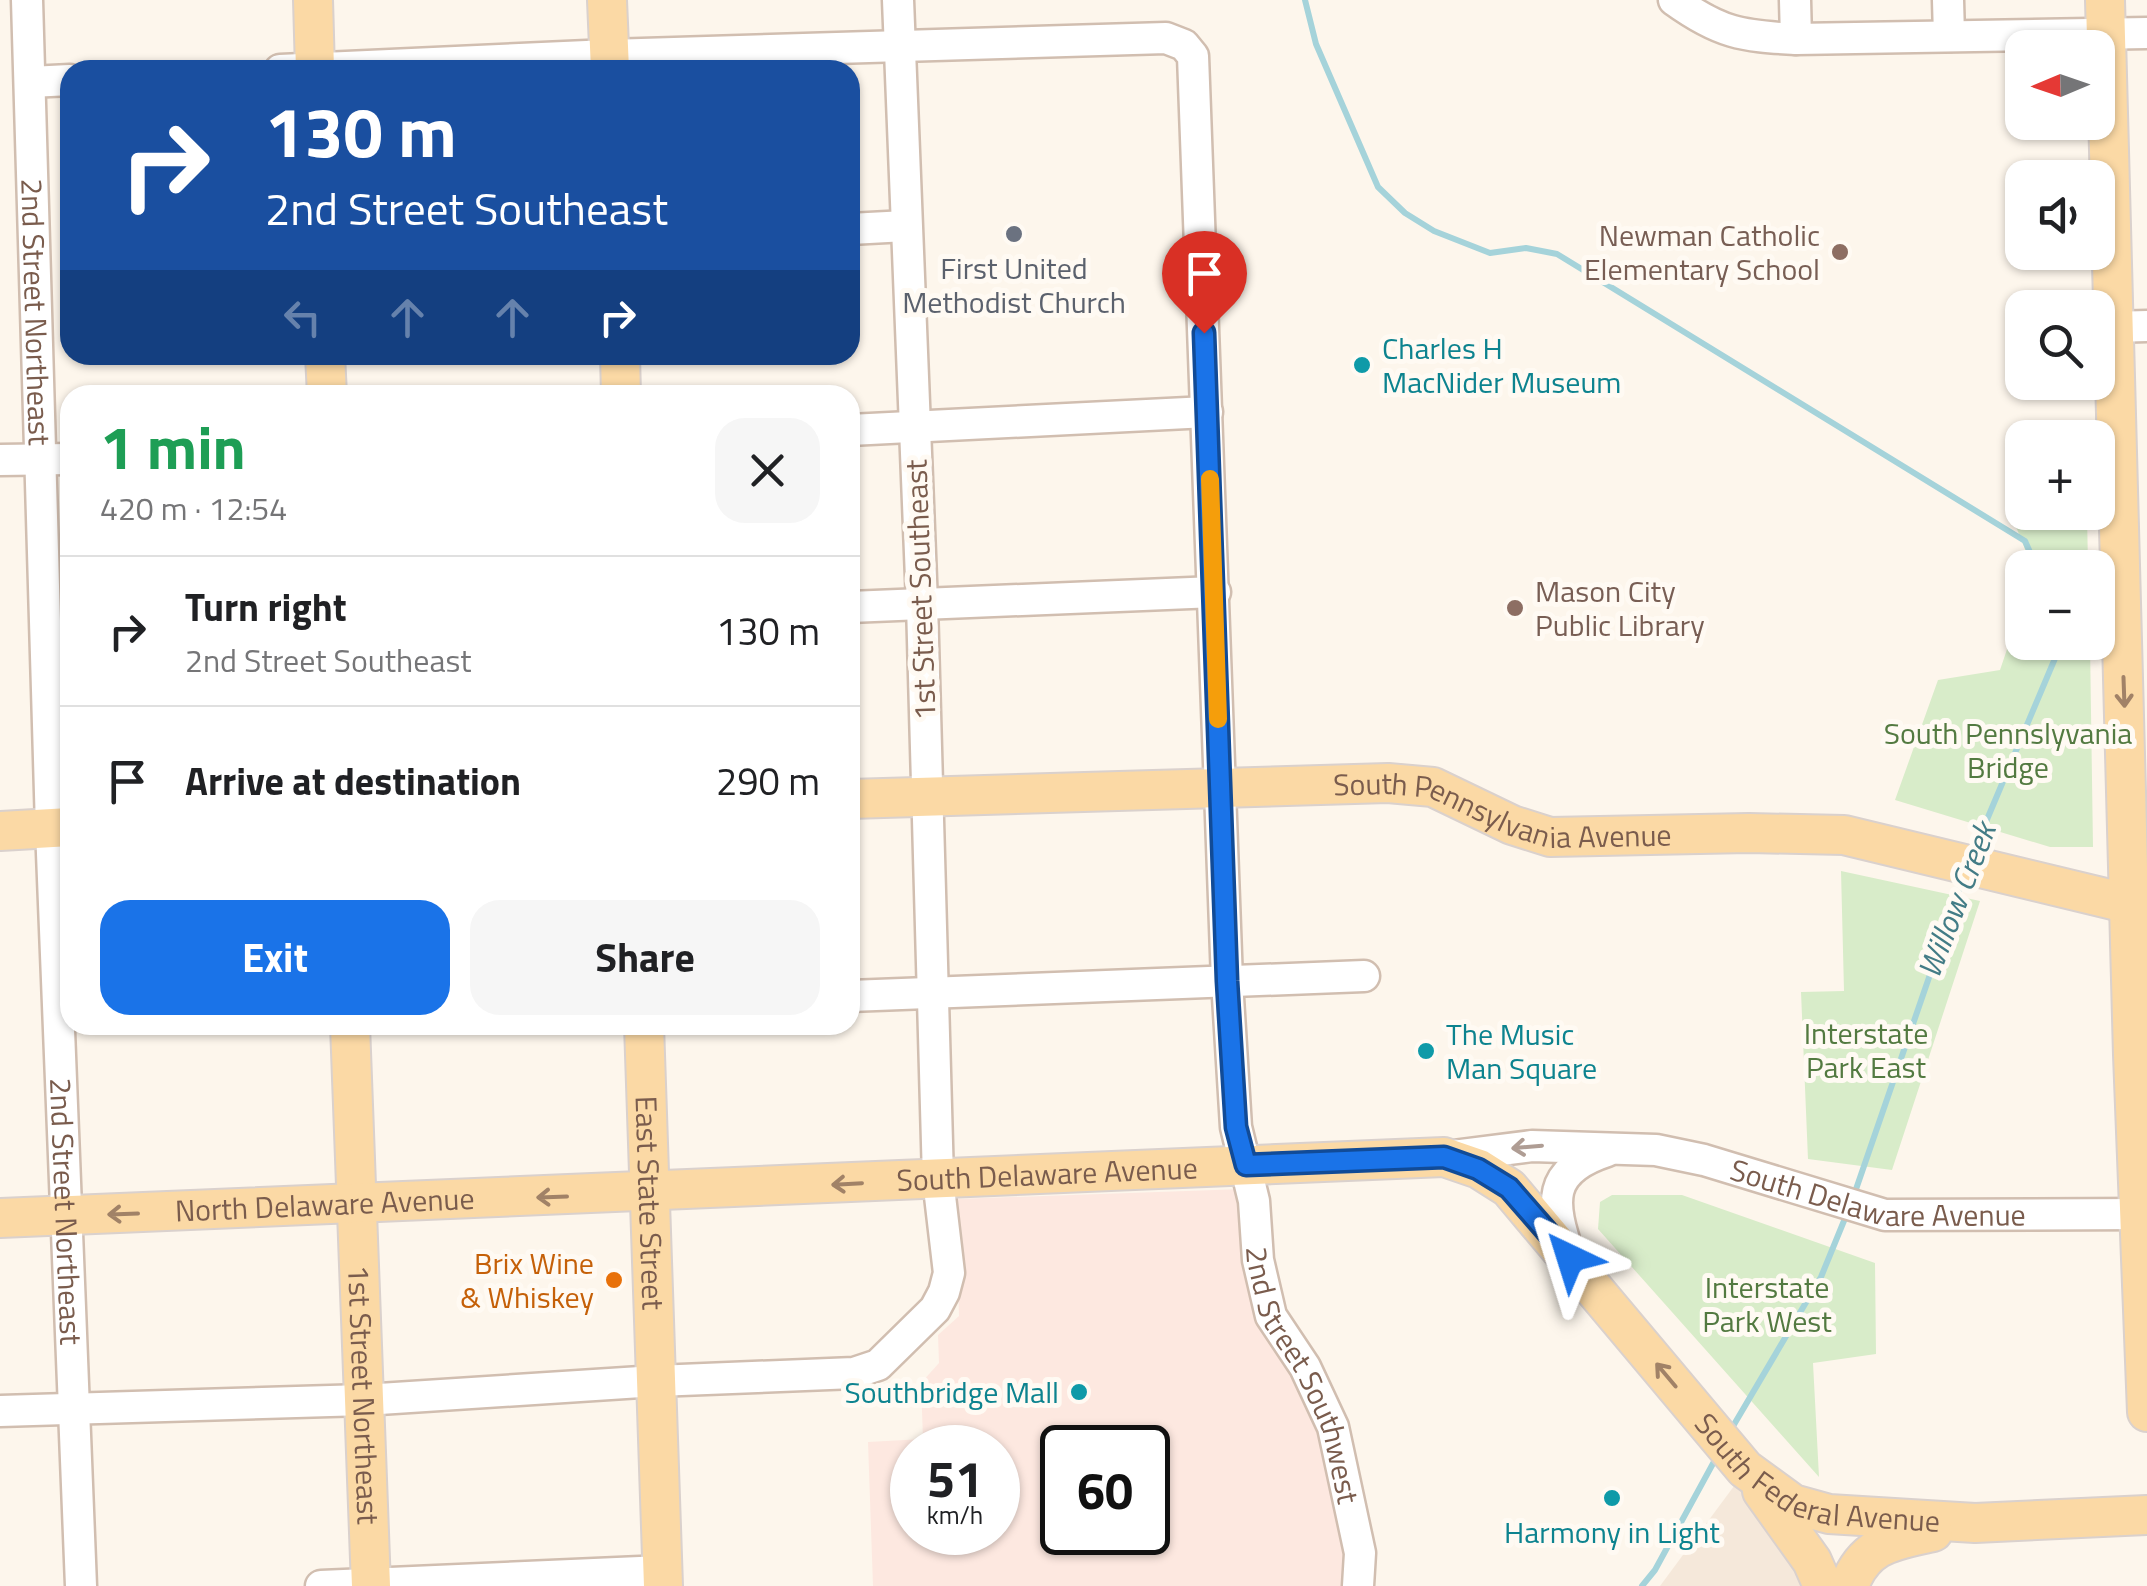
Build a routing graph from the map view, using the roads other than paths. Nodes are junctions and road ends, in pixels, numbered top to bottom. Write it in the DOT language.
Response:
graph roads {
  1 [pos="27,0"];
  2 [pos="313,0"];
  3 [pos="607,0"];
  4 [pos="898,0"];
  5 [pos="1674,0"];
  6 [pos="1795,0"];
  7 [pos="1948,0"];
  8 [pos="2105,17"];
  9 [pos="2147,32"];
  10 [pos="1948,36"];
  11 [pos="1796,38"];
  12 [pos="899,48"];
  13 [pos="304,60"];
  14 [pos="609,60"];
  15 [pos="650,60"];
  16 [pos="60,80"];
  17 [pos="30,82"];
  18 [pos="906,226"];
  19 [pos="860,228"];
  20 [pos="2130,326"];
  21 [pos="1207,412"];
  22 [pos="914,426"];
  23 [pos="860,429"];
  24 [pos="55,459"];
  25 [pos="0,460"];
  26 [pos="1214,592"];
  27 [pos="922,604"];
  28 [pos="860,607"];
  29 [pos="2134,618"];
  30 [pos="59,641"];
  31 [pos="60,734"];
  32 [pos="1220,787"];
  33 [pos="928,796"];
  34 [pos="860,798"];
  35 [pos="60,828"];
  36 [pos="0,832"];
  37 [pos="2139,904"];
  38 [pos="1364,976"];
  39 [pos="1227,981"];
  40 [pos="934,993"];
  41 [pos="860,996"];
  42 [pos="64,1035"];
  43 [pos="350,1035"];
  44 [pos="644,1035"];
  45 [pos="2140,1055"];
  46 [pos="1610,1150"];
  47 [pos="1444,1157"];
  48 [pos="1246,1165"];
  49 [pos="938,1179"];
  50 [pos="650,1193"];
  51 [pos="356,1204"];
  52 [pos="2143,1214"];
  53 [pos="67,1216"];
  54 [pos="0,1218"];
  55 [pos="1570,1258"];
  56 [pos="2146,1369"];
  57 [pos="656,1381"];
  58 [pos="364,1400"];
  59 [pos="73,1407"];
  60 [pos="0,1411"];
  61 [pos="2147,1412"];
  62 [pos="1746,1469"];
  63 [pos="2147,1515"];
  64 [pos="1975,1523"];
  65 [pos="663,1578"];
  66 [pos="371,1585"];
  67 [pos="82,1586"];
  68 [pos="321,1586"];
  69 [pos="1358,1586"];
  70 [pos="1823,1586"];
  71 [pos="1849,1586"];
  1 -- 17 [label="street, 2nd Street Northeast"];
  2 -- 13 [label="main road"];
  3 -- 14 [label="main road"];
  4 -- 12 [label="street, 1st Street Southeast"];
  5 -- 11 [label="street"];
  6 -- 11 [label="street"];
  7 -- 10 [label="street"];
  8 -- 9 [label="street"];
  8 -- 10 [label="street"];
  8 -- 20 [label="main road"];
  10 -- 11 [label="street"];
  12 -- 15 [label="street"];
  12 -- 18 [label="street, 1st Street Southeast"];
  12 -- 21 [label="street, 2nd Street Southwest"];
  16 -- 17 [label="street"];
  17 -- 24 [label="street, 2nd Street Northeast"];
  18 -- 19 [label="street"];
  18 -- 22 [label="street, 1st Street Southeast"];
  20 -- 29 [label="main road"];
  21 -- 22 [label="street"];
  21 -- 26 [label="street, 2nd Street Southwest"];
  22 -- 23 [label="street"];
  22 -- 27 [label="street, 1st Street Southeast"];
  24 -- 25 [label="street"];
  24 -- 30 [label="street, 2nd Street Northeast"];
  26 -- 27 [label="street"];
  26 -- 32 [label="street, 2nd Street Southwest"];
  27 -- 28 [label="street"];
  27 -- 33 [label="street, 1st Street Southeast"];
  29 -- 37 [label="main road, one-way"];
  30 -- 31 [label="street, 2nd Street Northeast"];
  32 -- 33 [label="main road, South Pennsylvania Avenue"];
  32 -- 37 [label="main road, South Pennsylvania Avenue"];
  32 -- 39 [label="street, 2nd Street Southwest"];
  33 -- 34 [label="main road, South Pennsylvania Avenue"];
  33 -- 40 [label="street, 1st Street Southeast"];
  35 -- 36 [label="main road"];
  37 -- 45 [label="main road"];
  38 -- 39 [label="street"];
  39 -- 40 [label="street"];
  39 -- 48 [label="street, 2nd Street Southwest"];
  40 -- 41 [label="street"];
  40 -- 49 [label="street, 1st Street Southeast"];
  42 -- 53 [label="street, 2nd Street Northeast"];
  43 -- 51 [label="main road, 1st Street Northeast"];
  44 -- 50 [label="main road, East State Street"];
  45 -- 52 [label="main road"];
  46 -- 47 [label="street, South Delaware Avenue, one-way"];
  46 -- 52 [label="street, South Delaware Avenue"];
  46 -- 55 [label="street, South Delaware Avenue"];
  47 -- 48 [label="main road, South Delaware Avenue"];
  47 -- 55 [label="main road, South Delaware Avenue"];
  48 -- 49 [label="main road, South Delaware Avenue"];
  48 -- 69 [label="street, 2nd Street Southwest"];
  49 -- 50 [label="main road, South Delaware Avenue, one-way"];
  49 -- 57 [label="street, 1st Street Southeast"];
  50 -- 51 [label="main road, North Delaware Avenue, one-way"];
  50 -- 57 [label="main road, East State Street"];
  51 -- 53 [label="main road, North Delaware Avenue, one-way"];
  51 -- 58 [label="main road, 1st Street Northeast"];
  52 -- 56 [label="main road"];
  53 -- 54 [label="main road, North Delaware Avenue"];
  53 -- 59 [label="street, 2nd Street Northeast"];
  62 -- 55 [label="main road, South Federal Avenue, one-way"];
  56 -- 61 [label="main road"];
  57 -- 58 [label="street, 1st Street Southeast"];
  57 -- 65 [label="main road, East State Street"];
  58 -- 59 [label="street, 1st Street Southeast"];
  58 -- 66 [label="main road, 1st Street Northeast"];
  59 -- 60 [label="street, 1st Street Southeast"];
  59 -- 67 [label="street, 2nd Street Northeast"];
  62 -- 64 [label="main road, South Federal Avenue"];
  62 -- 70 [label="main road"];
  63 -- 64 [label="main road, South Federal Avenue"];
  64 -- 71 [label="main road"];
  65 -- 66 [label="street"];
  66 -- 68 [label="street"];
}
